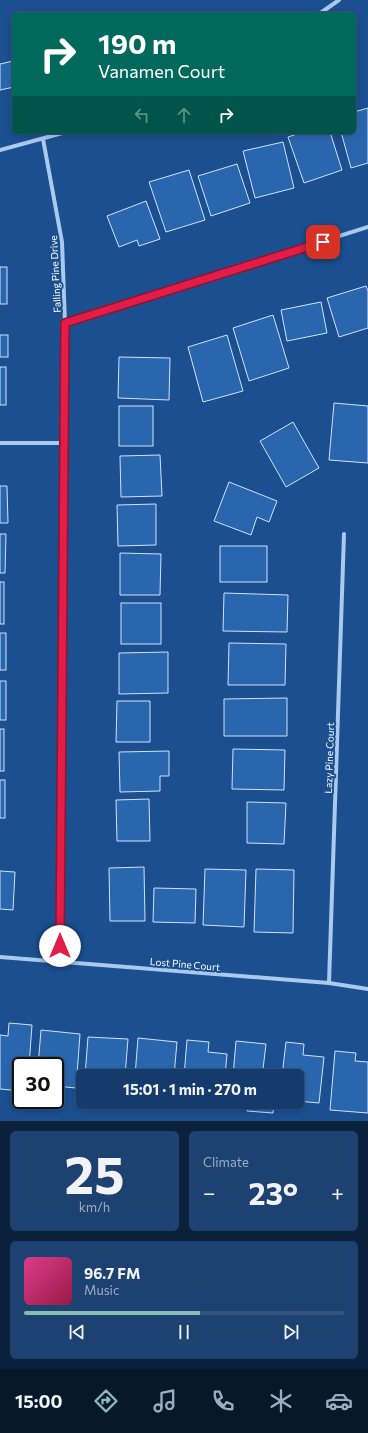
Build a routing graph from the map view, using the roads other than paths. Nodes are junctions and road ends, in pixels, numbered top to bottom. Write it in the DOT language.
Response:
graph roads {
  1 [pos="339,0"];
  2 [pos="321,12"];
  3 [pos="59,134"];
  4 [pos="43,139"];
  5 [pos="0,150"];
  6 [pos="368,227"];
  7 [pos="65,323"];
  8 [pos="0,443"];
  9 [pos="63,443"];
  10 [pos="344,534"];
  11 [pos="0,957"];
  12 [pos="60,962"];
  13 [pos="329,983"];
  14 [pos="368,989"];
  1 -- 2 [label="street"];
  3 -- 4 [label="street"];
  4 -- 5 [label="street"];
  4 -- 7 [label="street, Falling Pine Drive"];
  6 -- 7 [label="street"];
  7 -- 9 [label="street, Falling Pine Drive"];
  8 -- 9 [label="street"];
  9 -- 12 [label="street, Falling Pine Drive"];
  10 -- 13 [label="street, Lazy Pine Court"];
  11 -- 12 [label="street, Lost Pine Court"];
  12 -- 13 [label="street, Lost Pine Court"];
  13 -- 14 [label="street, Lost Pine Court"];
}
